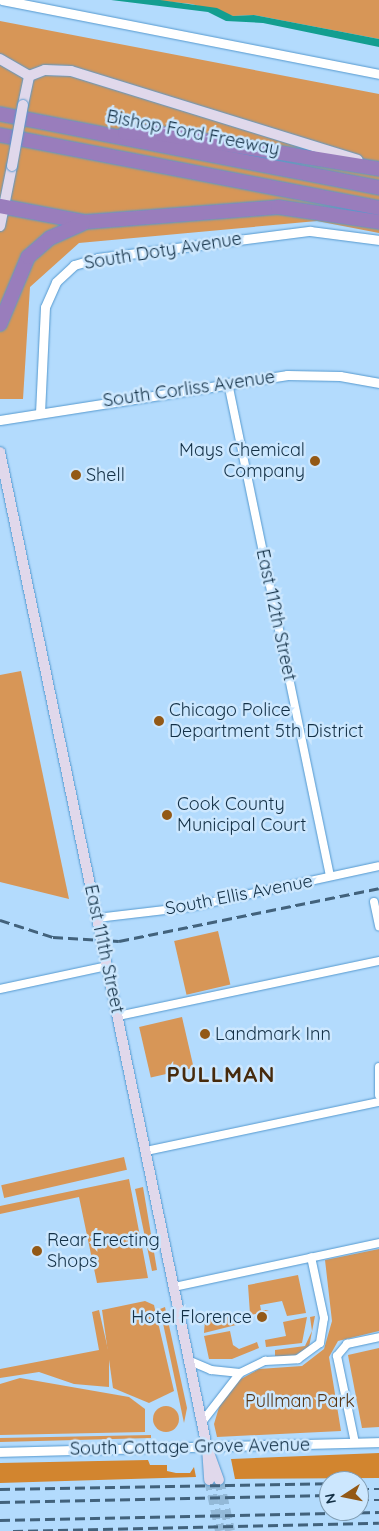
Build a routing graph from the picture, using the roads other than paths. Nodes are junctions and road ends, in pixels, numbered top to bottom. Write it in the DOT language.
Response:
graph roads {
  1 [pos="2,0"];
  2 [pos="0,58"];
  3 [pos="379,74"];
  4 [pos="29,76"];
  5 [pos="0,114"];
  6 [pos="99,134"];
  7 [pos="0,135"];
  8 [pos="379,168"];
  9 [pos="379,188"];
  10 [pos="2,207"];
  11 [pos="379,208"];
  12 [pos="85,222"];
  13 [pos="379,222"];
  14 [pos="0,226"];
  15 [pos="379,240"];
  16 [pos="0,324"];
  17 [pos="228,382"];
  18 [pos="379,384"];
  19 [pos="40,413"];
  20 [pos="0,420"];
  21 [pos="0,452"];
  22 [pos="379,866"];
  23 [pos="330,876"];
  24 [pos="374,902"];
  25 [pos="97,918"];
  26 [pos="379,926"];
  27 [pos="379,961"];
  28 [pos="107,966"];
  29 [pos="0,989"];
  30 [pos="118,1016"];
  31 [pos="379,1067"];
  32 [pos="379,1095"];
  33 [pos="379,1102"];
  34 [pos="146,1151"];
  35 [pos="379,1243"];
  36 [pos="311,1257"];
  37 [pos="174,1286"];
  38 [pos="379,1337"];
  39 [pos="190,1361"];
  40 [pos="240,1373"];
  41 [pos="202,1422"];
  42 [pos="379,1442"];
  43 [pos="355,1443"];
  44 [pos="207,1446"];
  45 [pos="0,1452"];
  46 [pos="214,1480"];
  1 -- 3 [label="street"];
  2 -- 4 [label="main road"];
  4 -- 8 [label="main road"];
  4 -- 10 [label="main road, bridge"];
  5 -- 6 [label="highway, Bishop Ford Freeway"];
  6 -- 8 [label="highway"];
  6 -- 9 [label="highway, Bishop Ford Freeway"];
  7 -- 11 [label="highway"];
  10 -- 12 [label="highway"];
  10 -- 14 [label="main road"];
  12 -- 13 [label="highway"];
  12 -- 16 [label="highway"];
  15 -- 19 [label="street, South Doty Avenue"];
  17 -- 18 [label="street, South Corliss Avenue"];
  17 -- 19 [label="street, South Corliss Avenue"];
  17 -- 23 [label="street, East 112th Street"];
  19 -- 20 [label="street, South Corliss Avenue"];
  21 -- 25 [label="main road, East 111th Street"];
  22 -- 23 [label="street, South Ellis Avenue"];
  23 -- 25 [label="street, South Ellis Avenue"];
  24 -- 26 [label="street"];
  25 -- 28 [label="main road, East 111th Street"];
  27 -- 30 [label="street"];
  28 -- 29 [label="street"];
  28 -- 30 [label="main road, East 111th Street"];
  30 -- 34 [label="main road, East 111th Street"];
  31 -- 32 [label="street"];
  33 -- 34 [label="street"];
  34 -- 37 [label="main road, East 111th Street"];
  35 -- 36 [label="street"];
  36 -- 37 [label="street"];
  36 -- 40 [label="street"];
  37 -- 39 [label="main road, East 111th Street"];
  38 -- 43 [label="street"];
  39 -- 40 [label="street"];
  39 -- 41 [label="main road, East 111th Street"];
  40 -- 41 [label="street"];
  41 -- 44 [label="main road, East 111th Street"];
  42 -- 43 [label="street, South Cottage Grove Avenue"];
  43 -- 44 [label="street, South Cottage Grove Avenue"];
  44 -- 45 [label="street, South Cottage Grove Avenue"];
  44 -- 46 [label="main road, East 111th Street"];
}
